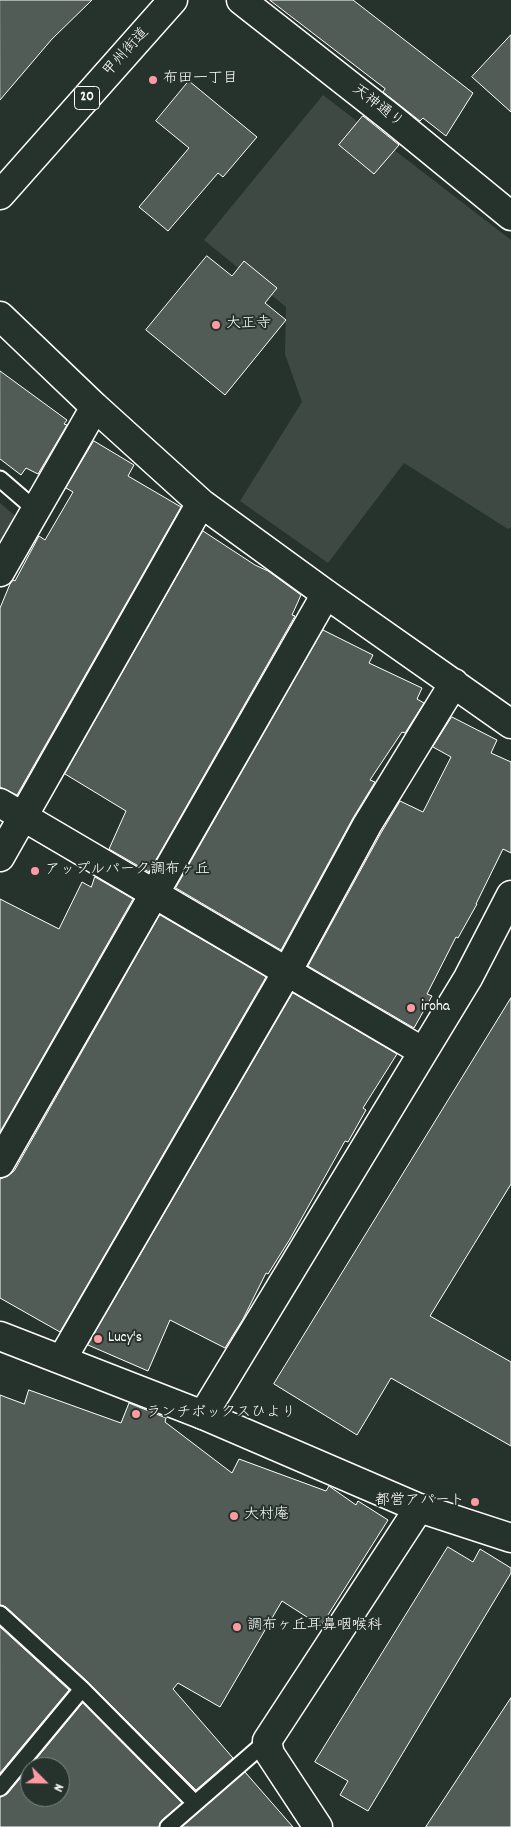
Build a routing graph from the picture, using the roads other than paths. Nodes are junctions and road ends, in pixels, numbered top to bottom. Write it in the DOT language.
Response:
graph roads {
  1 [pos="174,0"];
  2 [pos="241,0"];
  3 [pos="0,195"];
  4 [pos="511,216"];
  5 [pos="0,316"];
  6 [pos="96,407"];
  7 [pos="0,479"];
  8 [pos="201,503"];
  9 [pos="36,510"];
  10 [pos="0,572"];
  11 [pos="326,594"];
  12 [pos="454,683"];
  13 [pos="511,724"];
  14 [pos="0,803"];
  15 [pos="23,817"];
  16 [pos="0,857"];
  17 [pos="154,895"];
  18 [pos="511,895"];
  19 [pos="287,972"];
  20 [pos="422,1051"];
  21 [pos="0,1163"];
  22 [pos="0,1336"];
  23 [pos="62,1359"];
  24 [pos="203,1415"];
  25 [pos="419,1508"];
  26 [pos="511,1538"];
  27 [pos="0,1614"];
  28 [pos="82,1689"];
  29 [pos="267,1741"];
  30 [pos="0,1788"];
  31 [pos="195,1803"];
  32 [pos="168,1827"];
  33 [pos="318,1827"];
  1 -- 3 [label="main road, 甲州街道 / 20"];
  2 -- 4 [label="main road, 天神通り"];
  5 -- 6 [label="main road"];
  6 -- 8 [label="main road"];
  6 -- 9 [label="main road"];
  7 -- 9 [label="lane"];
  8 -- 11 [label="main road"];
  8 -- 15 [label="main road"];
  9 -- 10 [label="main road"];
  11 -- 12 [label="main road"];
  11 -- 17 [label="main road"];
  12 -- 13 [label="main road"];
  12 -- 19 [label="main road"];
  14 -- 15 [label="main road"];
  15 -- 16 [label="main road"];
  15 -- 17 [label="main road"];
  17 -- 19 [label="main road"];
  17 -- 21 [label="main road"];
  18 -- 20 [label="main road"];
  19 -- 20 [label="main road"];
  19 -- 23 [label="main road"];
  20 -- 24 [label="main road"];
  22 -- 23 [label="main road"];
  23 -- 24 [label="main road"];
  24 -- 25 [label="main road"];
  25 -- 26 [label="main road"];
  25 -- 29 [label="main road"];
  27 -- 28 [label="lane"];
  28 -- 30 [label="lane"];
  28 -- 31 [label="lane"];
  29 -- 31 [label="lane"];
  29 -- 33 [label="main road"];
  31 -- 32 [label="lane"];
}
